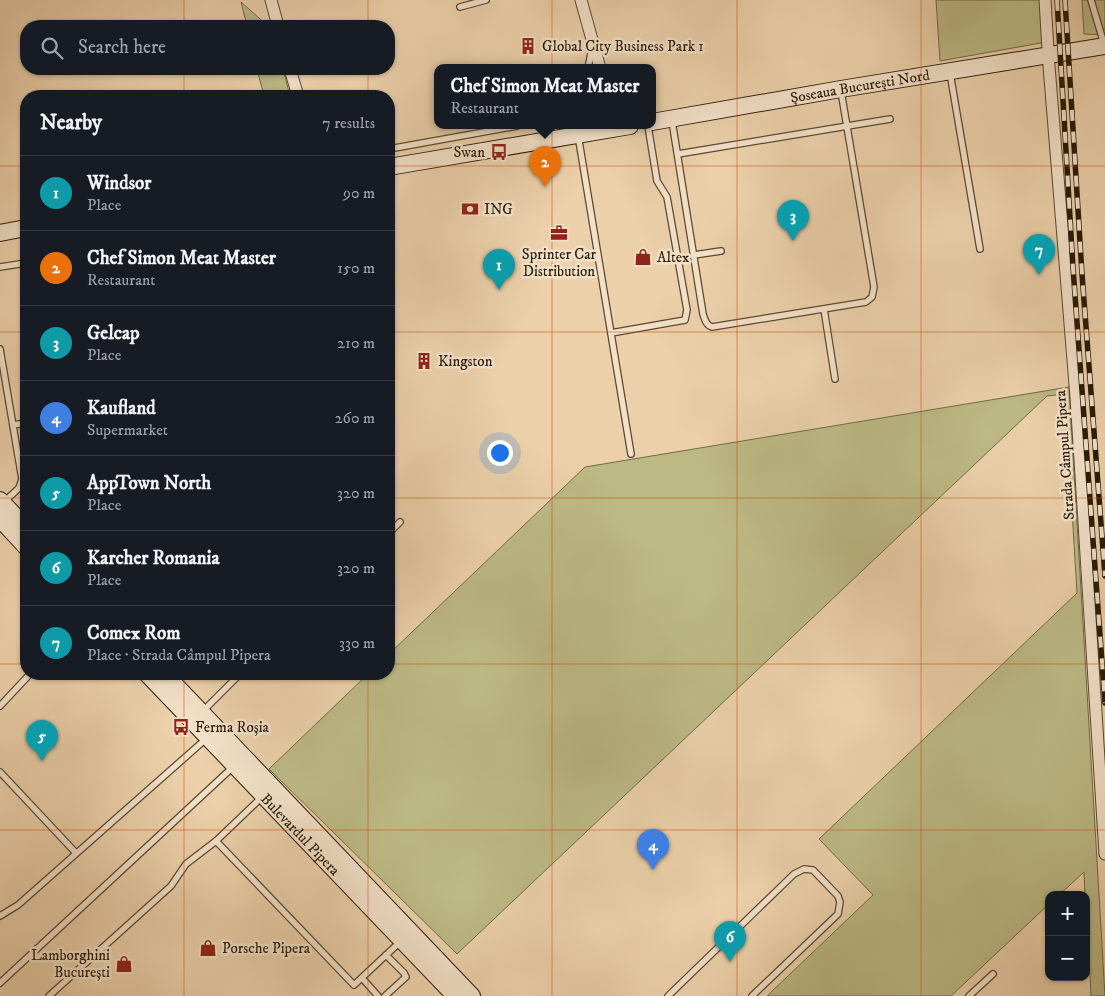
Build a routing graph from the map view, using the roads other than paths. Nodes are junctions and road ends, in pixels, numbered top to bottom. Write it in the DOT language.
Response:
graph roads {
  1 [pos="486,0"];
  2 [pos="581,0"];
  3 [pos="1045,0"];
  4 [pos="1091,0"];
  5 [pos="271,1"];
  6 [pos="460,7"];
  7 [pos="276,20"];
  8 [pos="593,45"];
  9 [pos="1105,46"];
  10 [pos="1048,55"];
  11 [pos="589,64"];
  12 [pos="599,64"];
  13 [pos="949,71"];
  14 [pos="292,75"];
  15 [pos="841,89"];
  16 [pos="296,90"];
  17 [pos="672,118"];
  18 [pos="890,119"];
  19 [pos="656,121"];
  20 [pos="848,126"];
  21 [pos="500,129"];
  22 [pos="604,129"];
  23 [pos="648,129"];
  24 [pos="578,135"];
  25 [pos="395,148"];
  26 [pos="678,154"];
  27 [pos="395,166"];
  28 [pos="20,229"];
  29 [pos="0,233"];
  30 [pos="980,249"];
  31 [pos="721,251"];
  32 [pos="694,255"];
  33 [pos="20,264"];
  34 [pos="0,267"];
  35 [pos="824,309"];
  36 [pos="611,333"];
  37 [pos="0,349"];
  38 [pos="834,379"];
  39 [pos="20,424"];
  40 [pos="13,425"];
  41 [pos="631,454"];
  42 [pos="20,467"];
  43 [pos="20,484"];
  44 [pos="1,502"];
  45 [pos="0,521"];
  46 [pos="20,521"];
  47 [pos="400,522"];
  48 [pos="395,527"];
  49 [pos="20,541"];
  50 [pos="24,680"];
  51 [pos="153,680"];
  52 [pos="171,680"];
  53 [pos="234,680"];
  54 [pos="0,706"];
  55 [pos="202,712"];
  56 [pos="208,737"];
  57 [pos="234,765"];
  58 [pos="0,772"];
  59 [pos="264,796"];
  60 [pos="216,841"];
  61 [pos="76,853"];
  62 [pos="1105,854"];
  63 [pos="0,916"];
  64 [pos="402,940"];
  65 [pos="386,955"];
  66 [pos="993,974"];
  67 [pos="362,978"];
  68 [pos="0,983"];
  69 [pos="49,996"];
  70 [pos="378,996"];
  71 [pos="385,996"];
  72 [pos="455,996"];
  73 [pos="472,996"];
  74 [pos="668,996"];
  75 [pos="752,996"];
  76 [pos="969,996"];
  1 -- 6 [label="lane"];
  2 -- 8 [label="street"];
  3 -- 10 [label="street, Strada Câmpul Pipera"];
  4 -- 9 [label="lane"];
  5 -- 7 [label="street"];
  8 -- 11 [label="lane"];
  8 -- 12 [label="street"];
  9 -- 10 [label="main road, Șoseaua București Nord"];
  10 -- 13 [label="main road, Șoseaua București Nord"];
  10 -- 62 [label="street, Strada Câmpul Pipera"];
  13 -- 15 [label="main road, Șoseaua București Nord"];
  13 -- 30 [label="lane"];
  14 -- 16 [label="street"];
  15 -- 17 [label="main road, Șoseaua București Nord"];
  15 -- 20 [label="lane"];
  17 -- 19 [label="main road, Șoseaua București Nord"];
  17 -- 26 [label="lane"];
  18 -- 20 [label="lane"];
  20 -- 26 [label="lane"];
  20 -- 35 [label="lane"];
  21 -- 25 [label="lane"];
  22 -- 24 [label="main road"];
  23 -- 36 [label="lane"];
  24 -- 27 [label="main road"];
  24 -- 36 [label="lane"];
  26 -- 32 [label="lane"];
  28 -- 29 [label="main road"];
  31 -- 32 [label="lane"];
  32 -- 35 [label="lane"];
  33 -- 34 [label="lane"];
  35 -- 38 [label="lane"];
  36 -- 41 [label="lane"];
  37 -- 40 [label="lane"];
  39 -- 40 [label="lane"];
  40 -- 42 [label="lane"];
  43 -- 44 [label="lane"];
  44 -- 46 [label="main road"];
  45 -- 49 [label="main road"];
  47 -- 48 [label="lane"];
  50 -- 54 [label="lane"];
  51 -- 56 [label="main road, Bulevardul Pipera"];
  52 -- 55 [label="main road, Bulevardul Pipera"];
  53 -- 55 [label="lane"];
  55 -- 73 [label="main road, Bulevardul Pipera"];
  56 -- 57 [label="main road, Bulevardul Pipera"];
  56 -- 61 [label="lane"];
  57 -- 59 [label="main road, Bulevardul Pipera"];
  57 -- 68 [label="lane"];
  58 -- 61 [label="lane"];
  59 -- 60 [label="lane"];
  59 -- 64 [label="main road, Bulevardul Pipera"];
  60 -- 67 [label="lane"];
  60 -- 69 [label="lane"];
  61 -- 63 [label="lane"];
  64 -- 65 [label="lane"];
  64 -- 72 [label="main road, Bulevardul Pipera"];
  65 -- 67 [label="lane"];
  65 -- 71 [label="lane"];
  66 -- 76 [label="lane"];
  67 -- 70 [label="lane"];
  74 -- 75 [label="lane"];
}
